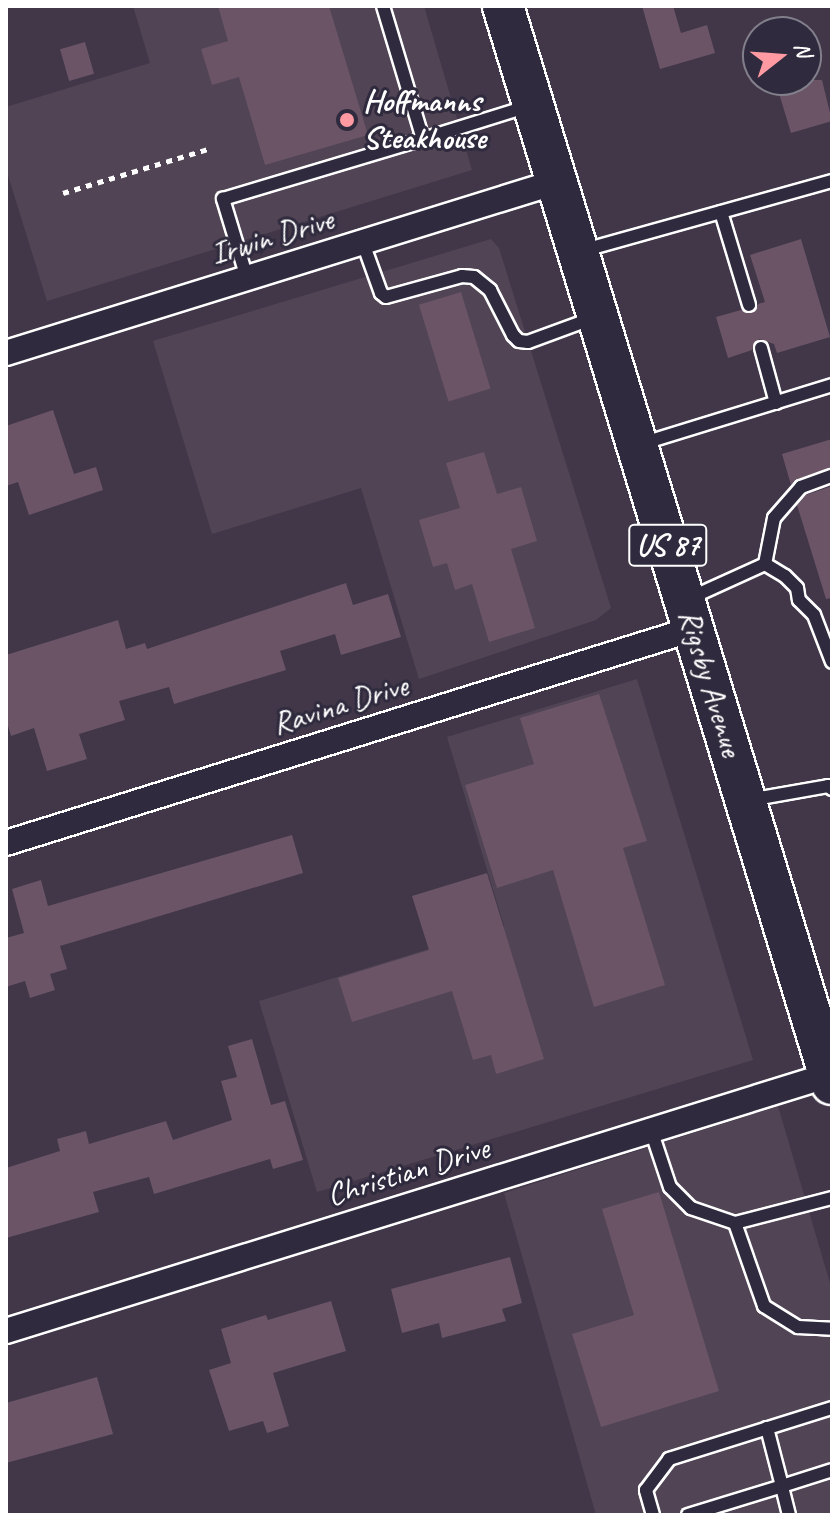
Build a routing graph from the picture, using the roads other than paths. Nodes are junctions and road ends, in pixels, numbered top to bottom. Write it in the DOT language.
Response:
graph roads {
  1 [pos="383,6"];
  2 [pos="503,6"];
  3 [pos="533,105"];
  4 [pos="423,139"];
  5 [pos="832,181"];
  6 [pos="556,182"];
  7 [pos="721,212"];
  8 [pos="363,243"];
  9 [pos="578,252"];
  10 [pos="247,278"];
  11 [pos="749,305"];
  12 [pos="598,316"];
  13 [pos="761,348"];
  14 [pos="6,353"];
  15 [pos="832,385"];
  16 [pos="776,403"];
  17 [pos="637,445"];
  18 [pos="832,476"];
  19 [pos="765,564"];
  20 [pos="689,614"];
  21 [pos="832,662"];
  22 [pos="832,789"];
  23 [pos="746,801"];
  24 [pos="6,843"];
  25 [pos="829,1067"];
  26 [pos="651,1130"];
  27 [pos="832,1198"];
  28 [pos="735,1223"];
  29 [pos="832,1329"];
  30 [pos="6,1331"];
  31 [pos="832,1408"];
  32 [pos="767,1428"];
  33 [pos="832,1470"];
  34 [pos="782,1486"];
  35 [pos="653,1515"];
  36 [pos="688,1515"];
  37 [pos="789,1515"];
  1 -- 4 [label="lane"];
  2 -- 3 [label="main road, Rigsby Avenue / US 87"];
  3 -- 4 [label="lane"];
  3 -- 6 [label="main road, Rigsby Avenue / US 87"];
  4 -- 10 [label="lane"];
  5 -- 7 [label="lane"];
  6 -- 8 [label="street, Irwin Drive"];
  6 -- 9 [label="main road, Rigsby Avenue / US 87"];
  7 -- 9 [label="lane"];
  7 -- 11 [label="lane"];
  8 -- 10 [label="street, Irwin Drive"];
  8 -- 12 [label="lane"];
  9 -- 12 [label="main road, Rigsby Avenue / US 87"];
  10 -- 14 [label="street, Irwin Drive"];
  12 -- 17 [label="main road, Rigsby Avenue / US 87"];
  13 -- 16 [label="lane"];
  15 -- 16 [label="lane"];
  16 -- 17 [label="lane"];
  17 -- 20 [label="main road, Rigsby Avenue / US 87"];
  18 -- 19 [label="lane"];
  19 -- 20 [label="lane"];
  19 -- 21 [label="lane"];
  20 -- 23 [label="main road, Rigsby Avenue / US 87"];
  20 -- 24 [label="street, Ravina Drive"];
  22 -- 23 [label="lane"];
  23 -- 25 [label="main road, Rigsby Avenue / US 87"];
  25 -- 26 [label="street, Christian Drive"];
  26 -- 28 [label="lane"];
  26 -- 30 [label="street, Christian Drive"];
  27 -- 28 [label="lane"];
  28 -- 29 [label="lane"];
  31 -- 32 [label="lane"];
  32 -- 34 [label="lane"];
  32 -- 35 [label="lane"];
  33 -- 34 [label="lane"];
  34 -- 36 [label="lane"];
  34 -- 37 [label="lane"];
}
